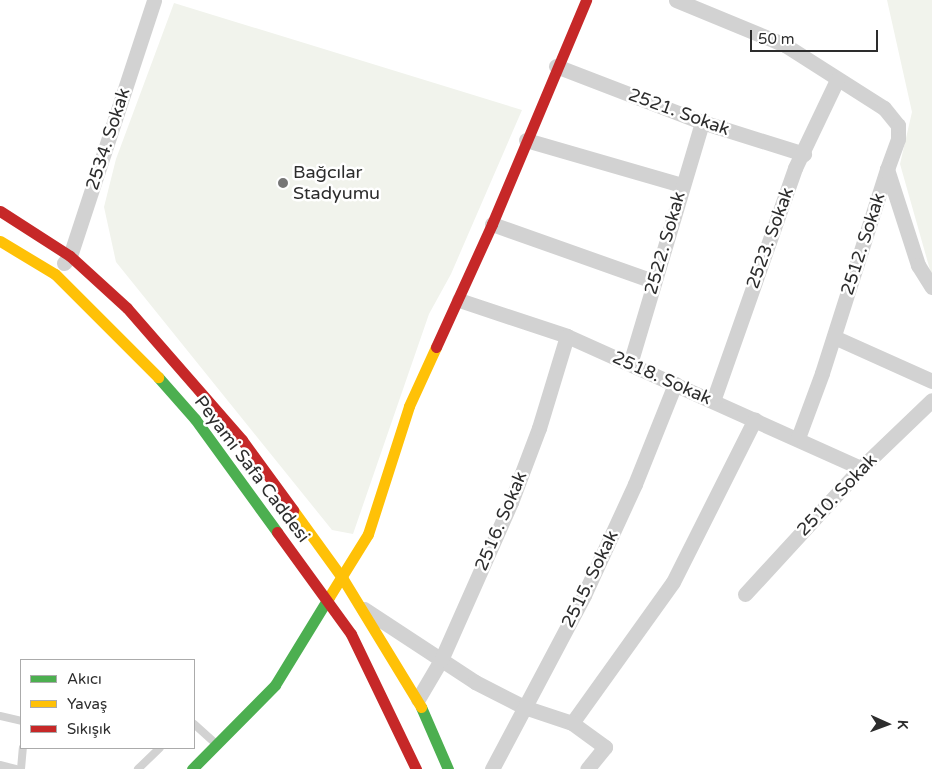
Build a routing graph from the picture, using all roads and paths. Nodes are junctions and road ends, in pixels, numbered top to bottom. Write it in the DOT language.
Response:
graph roads {
  1 [pos="154,0"];
  2 [pos="586,0"];
  3 [pos="676,0"];
  4 [pos="556,66"];
  5 [pos="837,80"];
  6 [pos="702,122"];
  7 [pos="526,140"];
  8 [pos="804,154"];
  9 [pos="887,170"];
  10 [pos="682,186"];
  11 [pos="0,211"];
  12 [pos="492,224"];
  13 [pos="0,241"];
  14 [pos="70,256"];
  15 [pos="55,274"];
  16 [pos="653,281"];
  17 [pos="932,287"];
  18 [pos="459,300"];
  19 [pos="567,336"];
  20 [pos="834,337"];
  21 [pos="630,364"];
  22 [pos="932,381"];
  23 [pos="676,384"];
  24 [pos="932,400"];
  25 [pos="713,401"];
  26 [pos="755,419"];
  27 [pos="798,438"];
  28 [pos="862,468"];
  29 [pos="343,579"];
  30 [pos="745,594"];
  31 [pos="329,602"];
  32 [pos="357,604"];
  33 [pos="441,660"];
  34 [pos="418,699"];
  35 [pos="524,707"];
  36 [pos="0,716"];
  37 [pos="20,721"];
  38 [pos="572,723"];
  39 [pos="195,725"];
  40 [pos="217,745"];
  41 [pos="23,749"];
  42 [pos="159,749"];
  43 [pos="0,765"];
  44 [pos="16,769"];
  45 [pos="22,769"];
  46 [pos="138,769"];
  47 [pos="192,769"];
  48 [pos="416,769"];
  49 [pos="448,769"];
  50 [pos="492,769"];
  51 [pos="587,769"];
  1 -- 14 [label="street, 2534. Sokak"];
  2 -- 4 [label="main road"];
  3 -- 5 [label="street"];
  4 -- 6 [label="street, 2521. Sokak"];
  4 -- 7 [label="main road"];
  5 -- 8 [label="street, 2523. Sokak"];
  5 -- 9 [label="street"];
  6 -- 8 [label="street, 2521. Sokak"];
  6 -- 10 [label="street, 2522. Sokak"];
  7 -- 10 [label="street"];
  7 -- 12 [label="main road"];
  8 -- 25 [label="street, 2523. Sokak"];
  9 -- 17 [label="street, 2512. Sokak"];
  9 -- 20 [label="street, 2512. Sokak"];
  10 -- 16 [label="street, 2522. Sokak"];
  11 -- 14 [label="main road"];
  12 -- 16 [label="street"];
  12 -- 18 [label="main road"];
  13 -- 15 [label="main road, Peyami Safa Caddesi"];
  14 -- 15 [label="street, 2534. Sokak"];
  14 -- 29 [label="main road"];
  15 -- 31 [label="main road, Peyami Safa Caddesi"];
  16 -- 21 [label="street, 2522. Sokak"];
  18 -- 19 [label="street, 2518. Sokak"];
  18 -- 29 [label="main road"];
  19 -- 21 [label="street, 2518. Sokak"];
  19 -- 33 [label="street, 2516. Sokak"];
  20 -- 22 [label="street"];
  20 -- 27 [label="street, 2512. Sokak"];
  21 -- 23 [label="street, 2518. Sokak"];
  23 -- 25 [label="street, 2518. Sokak"];
  23 -- 35 [label="street, 2515. Sokak"];
  24 -- 28 [label="street, 2510. Sokak"];
  25 -- 26 [label="street, 2518. Sokak"];
  26 -- 27 [label="street, 2518. Sokak"];
  26 -- 38 [label="street"];
  27 -- 28 [label="street, 2518. Sokak"];
  28 -- 30 [label="street, 2510. Sokak"];
  29 -- 31 [label="main road"];
  29 -- 32 [label="main road"];
  31 -- 40 [label="main road"];
  31 -- 48 [label="main road, Peyami Safa Caddesi"];
  32 -- 33 [label="street"];
  32 -- 34 [label="main road"];
  33 -- 34 [label="street, 2516. Sokak"];
  33 -- 35 [label="street"];
  34 -- 49 [label="main road"];
  35 -- 38 [label="street"];
  35 -- 50 [label="street, 2515. Sokak"];
  36 -- 37 [label="lane"];
  38 -- 51 [label="street"];
  39 -- 40 [label="lane"];
  40 -- 47 [label="main road"];
  41 -- 45 [label="lane"];
  42 -- 46 [label="lane"];
  43 -- 44 [label="lane"];
}
